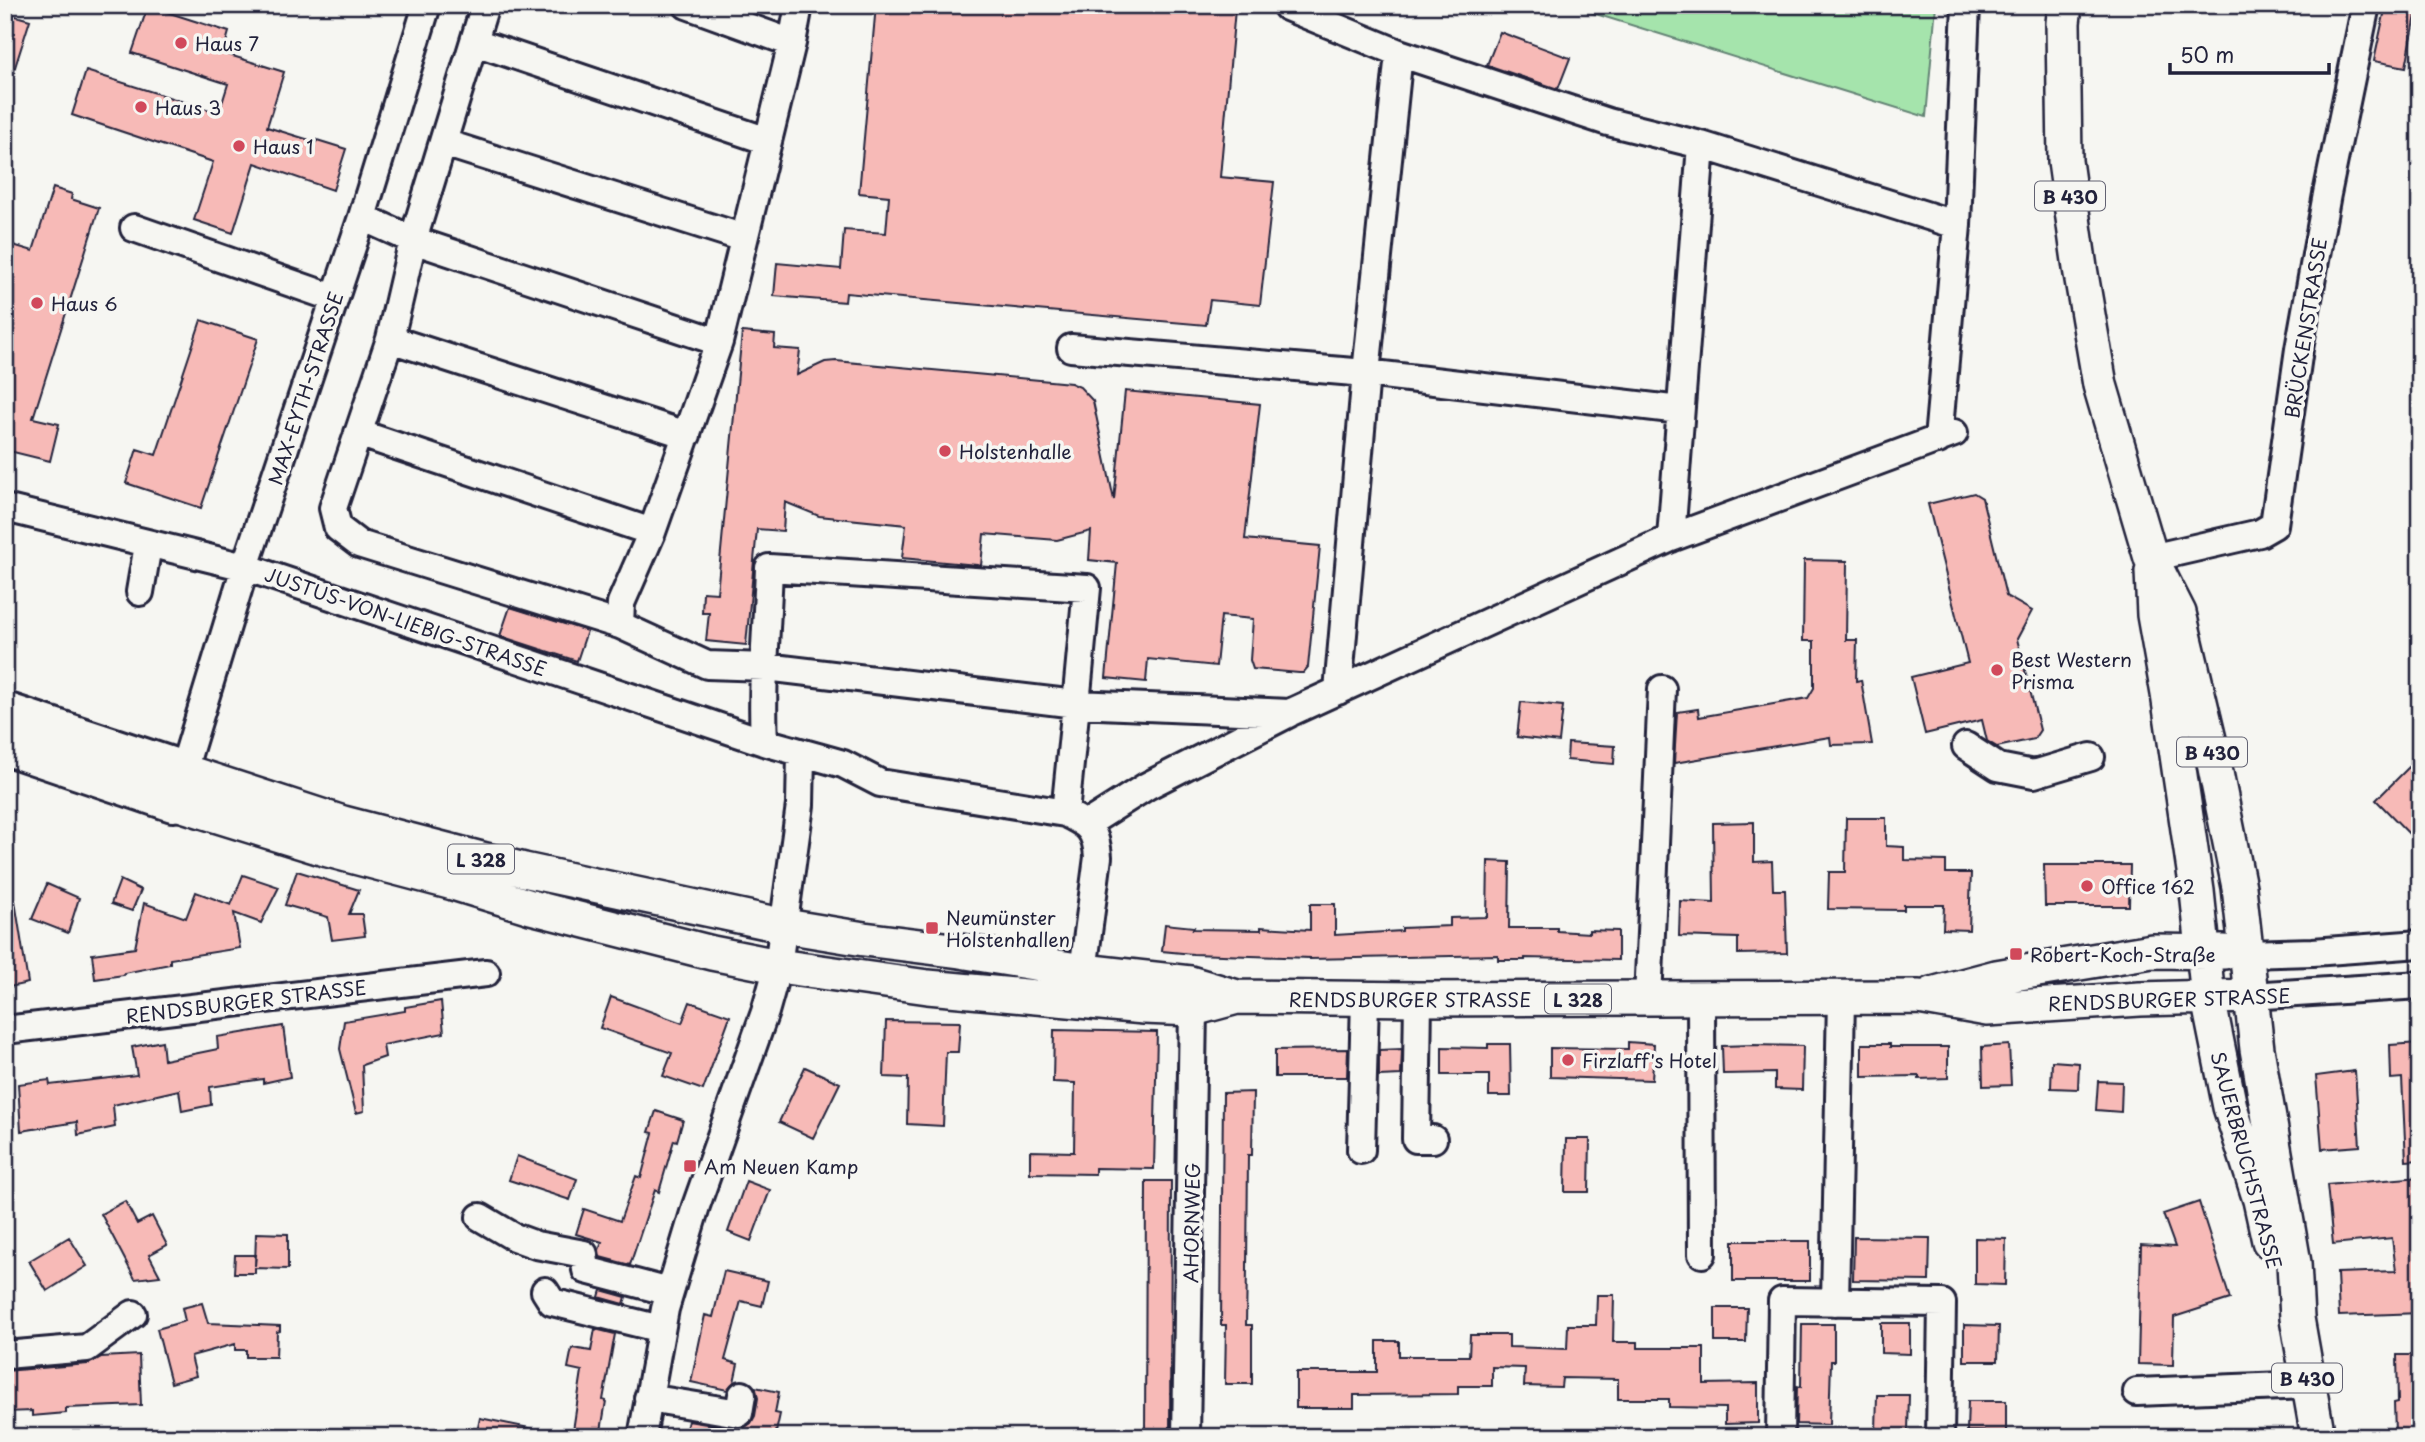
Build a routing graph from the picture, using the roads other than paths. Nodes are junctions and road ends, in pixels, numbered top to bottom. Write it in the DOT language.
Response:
graph roads {
  1 [pos="427,5"];
  2 [pos="485,5"];
  3 [pos="687,5"];
  4 [pos="799,5"];
  5 [pos="1966,5"];
  6 [pos="2065,5"];
  7 [pos="2366,5"];
  8 [pos="1287,7"];
  9 [pos="475,41"];
  10 [pos="792,43"];
  11 [pos="1399,53"];
  12 [pos="768,141"];
  13 [pos="444,143"];
  14 [pos="1701,145"];
  15 [pos="362,217"];
  16 [pos="1957,225"];
  17 [pos="134,228"];
  18 [pos="744,238"];
  19 [pos="413,240"];
  20 [pos="334,298"];
  21 [pos="390,340"];
  22 [pos="719,342"];
  23 [pos="1071,348"];
  24 [pos="1366,373"];
  25 [pos="1680,410"];
  26 [pos="358,433"];
  27 [pos="687,435"];
  28 [pos="5,508"];
  29 [pos="652,532"];
  30 [pos="1671,538"];
  31 [pos="148,545"];
  32 [pos="2151,558"];
  33 [pos="246,567"];
  34 [pos="140,592"];
  35 [pos="621,625"];
  36 [pos="766,667"];
  37 [pos="1662,689"];
  38 [pos="1338,691"];
  39 [pos="1076,704"];
  40 [pos="5,712"];
  41 [pos="1289,713"];
  42 [pos="764,742"];
  43 [pos="5,745"];
  44 [pos="1966,746"];
  45 [pos="801,754"];
  46 [pos="2091,757"];
  47 [pos="178,786"];
  48 [pos="1076,819"];
  49 [pos="785,926"];
  50 [pos="2420,944"];
  51 [pos="2203,951"];
  52 [pos="2247,954"];
  53 [pos="778,965"];
  54 [pos="1083,971"];
  55 [pos="486,973"];
  56 [pos="2420,985"];
  57 [pos="2251,996"];
  58 [pos="1029,997"];
  59 [pos="1237,997"];
  60 [pos="1919,997"];
  61 [pos="1841,998"];
  62 [pos="2208,998"];
  63 [pos="1366,999"];
  64 [pos="1419,999"];
  65 [pos="1648,999"];
  66 [pos="1701,999"];
  67 [pos="1118,1005"];
  68 [pos="1194,1009"];
  69 [pos="5,1030"];
  70 [pos="1433,1139"];
  71 [pos="1361,1150"];
  72 [pos="480,1216"];
  73 [pos="1702,1254"];
  74 [pos="545,1291"];
  75 [pos="670,1292"];
  76 [pos="1835,1302"];
  77 [pos="133,1314"];
  78 [pos="2297,1318"];
  79 [pos="661,1329"];
  80 [pos="5,1355"];
  81 [pos="2308,1385"];
  82 [pos="2137,1392"];
  83 [pos="742,1395"];
  84 [pos="648,1398"];
  85 [pos="642,1437"];
  86 [pos="1186,1437"];
  87 [pos="1780,1437"];
  88 [pos="1940,1437"];
  89 [pos="2318,1437"];
  1 -- 15 [label="street, MAX-EYTH-STRASSE"];
  2 -- 9 [label="street"];
  3 -- 10 [label="street"];
  4 -- 10 [label="street"];
  5 -- 16 [label="street"];
  6 -- 32 [label="main road, B 430"];
  7 -- 32 [label="street, BRÜCKENSTRASSE"];
  8 -- 11 [label="street"];
  9 -- 12 [label="street"];
  9 -- 13 [label="street"];
  10 -- 12 [label="street"];
  11 -- 14 [label="street"];
  11 -- 24 [label="street"];
  12 -- 18 [label="street"];
  13 -- 18 [label="street"];
  13 -- 19 [label="street"];
  14 -- 16 [label="street"];
  14 -- 25 [label="street"];
  15 -- 19 [label="street"];
  15 -- 20 [label="street, MAX-EYTH-STRASSE"];
  16 -- 30 [label="street"];
  17 -- 20 [label="street"];
  18 -- 22 [label="street"];
  19 -- 21 [label="street"];
  19 -- 22 [label="street"];
  20 -- 33 [label="street, MAX-EYTH-STRASSE"];
  21 -- 26 [label="street"];
  21 -- 27 [label="street"];
  22 -- 27 [label="street"];
  23 -- 24 [label="street"];
  24 -- 25 [label="street"];
  24 -- 38 [label="street"];
  25 -- 30 [label="street"];
  26 -- 29 [label="street"];
  26 -- 35 [label="street"];
  27 -- 29 [label="street"];
  28 -- 31 [label="street, JUSTUS-VON-LIEBIG-STRASSE"];
  29 -- 35 [label="street"];
  30 -- 38 [label="street"];
  31 -- 33 [label="street, JUSTUS-VON-LIEBIG-STRASSE"];
  31 -- 34 [label="street"];
  32 -- 51 [label="main road, B 430"];
  32 -- 52 [label="main road, B 430"];
  33 -- 42 [label="street, JUSTUS-VON-LIEBIG-STRASSE"];
  33 -- 47 [label="street, MAX-EYTH-STRASSE"];
  35 -- 36 [label="street"];
  36 -- 39 [label="street"];
  36 -- 39 [label="street"];
  36 -- 42 [label="street"];
  37 -- 65 [label="street"];
  38 -- 41 [label="street"];
  39 -- 41 [label="street"];
  39 -- 48 [label="street"];
  40 -- 47 [label="highway, L 328"];
  41 -- 48 [label="street"];
  42 -- 45 [label="street, JUSTUS-VON-LIEBIG-STRASSE"];
  43 -- 47 [label="highway, L 328"];
  44 -- 46 [label="street"];
  45 -- 48 [label="street, JUSTUS-VON-LIEBIG-STRASSE"];
  45 -- 49 [label="street"];
  47 -- 49 [label="main road, L 328"];
  47 -- 53 [label="main road, L 328"];
  48 -- 54 [label="street"];
  49 -- 53 [label="street"];
  49 -- 54 [label="main road, RENDSBURGER STRASSE / L 328"];
  50 -- 52 [label="street, RENDSBURGER STRASSE"];
  51 -- 52 [label="main road, RENDSBURGER STRASSE / L 328"];
  51 -- 60 [label="main road, RENDSBURGER STRASSE / L 328"];
  51 -- 62 [label="main road, B 430"];
  52 -- 57 [label="main road, B 430"];
  53 -- 58 [label="main road, RENDSBURGER STRASSE / L 328"];
  53 -- 75 [label="street"];
  54 -- 58 [label="street, RENDSBURGER STRASSE"];
  54 -- 59 [label="main road, RENDSBURGER STRASSE / L 328"];
  54 -- 67 [label="street"];
  55 -- 69 [label="street, RENDSBURGER STRASSE"];
  56 -- 57 [label="street, RENDSBURGER STRASSE"];
  57 -- 62 [label="main road, RENDSBURGER STRASSE / L 328"];
  57 -- 78 [label="main road, SAUERBRUCHSTRASSE / B 430"];
  58 -- 67 [label="main road, RENDSBURGER STRASSE / L 328"];
  59 -- 63 [label="main road, RENDSBURGER STRASSE / L 328"];
  59 -- 68 [label="main road, RENDSBURGER STRASSE / L 328"];
  60 -- 61 [label="main road, RENDSBURGER STRASSE / L 328"];
  60 -- 62 [label="main road, RENDSBURGER STRASSE / L 328"];
  61 -- 66 [label="main road, RENDSBURGER STRASSE / L 328"];
  61 -- 76 [label="street"];
  62 -- 78 [label="main road, SAUERBRUCHSTRASSE / B 430"];
  63 -- 64 [label="main road, RENDSBURGER STRASSE / L 328"];
  63 -- 71 [label="street"];
  64 -- 65 [label="main road, RENDSBURGER STRASSE / L 328"];
  64 -- 70 [label="street"];
  65 -- 66 [label="main road, RENDSBURGER STRASSE / L 328"];
  66 -- 73 [label="street"];
  67 -- 68 [label="main road, RENDSBURGER STRASSE / L 328"];
  68 -- 86 [label="street, AHORNWEG"];
  72 -- 75 [label="street"];
  74 -- 79 [label="street"];
  75 -- 79 [label="street"];
  76 -- 87 [label="street"];
  76 -- 88 [label="street"];
  77 -- 80 [label="street"];
  78 -- 81 [label="main road, SAUERBRUCHSTRASSE / B 430"];
  79 -- 84 [label="street"];
  81 -- 82 [label="street"];
  81 -- 89 [label="main road, SAUERBRUCHSTRASSE / B 430"];
  83 -- 84 [label="street"];
  84 -- 85 [label="street"];
}
